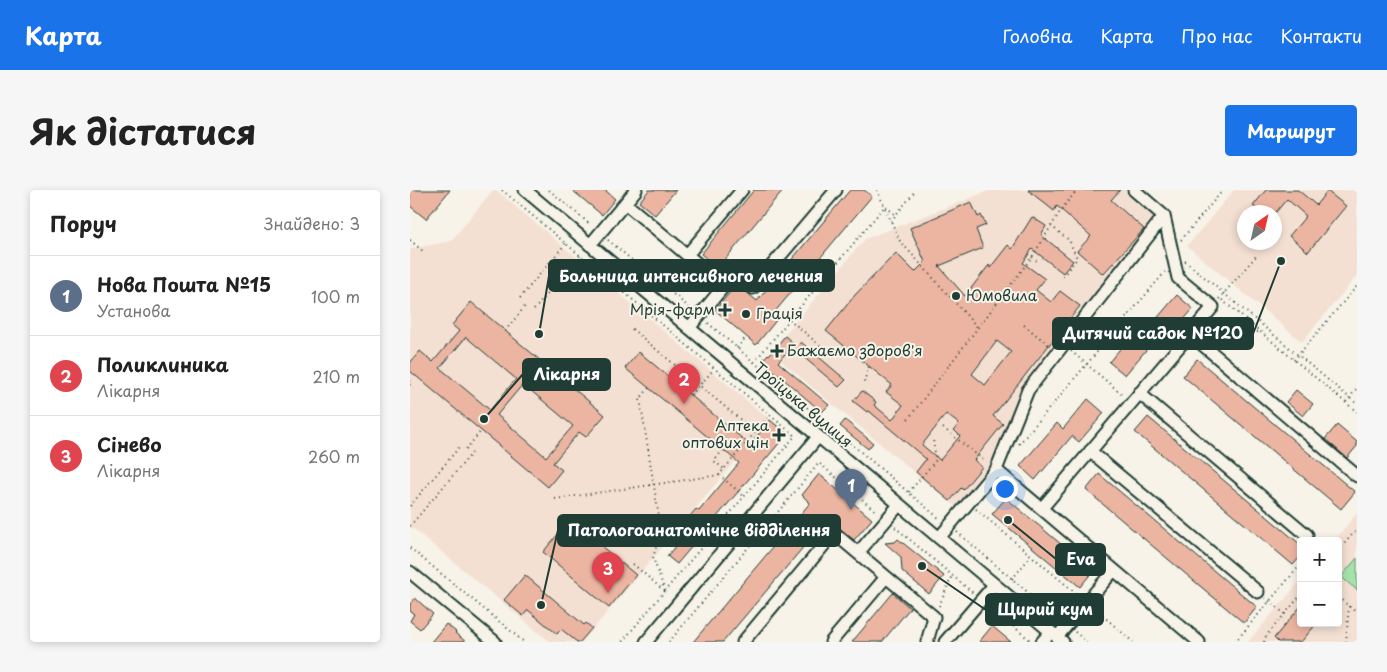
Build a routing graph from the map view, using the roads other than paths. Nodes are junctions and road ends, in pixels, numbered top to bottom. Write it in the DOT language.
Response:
graph roads {
  1 [pos="525,190"];
  2 [pos="742,190"];
  3 [pos="836,190"];
  4 [pos="1134,190"];
  5 [pos="629,194"];
  6 [pos="1164,216"];
  7 [pos="590,244"];
  8 [pos="687,255"];
  9 [pos="724,286"];
  10 [pos="689,328"];
  11 [pos="1190,334"];
  12 [pos="1135,398"];
  13 [pos="818,437"];
  14 [pos="1090,451"];
  15 [pos="996,470"];
  16 [pos="1357,476"];
  17 [pos="899,504"];
  18 [pos="1042,508"];
  19 [pos="1307,535"];
  20 [pos="939,538"];
  21 [pos="858,553"];
  22 [pos="1114,570"];
  23 [pos="410,572"];
  24 [pos="886,577"];
  25 [pos="994,585"];
  26 [pos="1258,592"];
  27 [pos="1057,637"];
  28 [pos="495,642"];
  29 [pos="646,642"];
  30 [pos="743,642"];
  31 [pos="831,642"];
  32 [pos="927,642"];
  33 [pos="946,642"];
  34 [pos="1042,642"];
  35 [pos="1199,642"];
  1 -- 7 [label="street, Троїцька вулиця"];
  2 -- 8 [label="street"];
  3 -- 9 [label="street"];
  4 -- 6 [label="street"];
  5 -- 7 [label="street"];
  5 -- 8 [label="street"];
  6 -- 11 [label="street"];
  6 -- 15 [label="street"];
  7 -- 10 [label="street, Троїцька вулиця"];
  8 -- 9 [label="street"];
  9 -- 10 [label="street"];
  10 -- 13 [label="street, Троїцька вулиця"];
  11 -- 12 [label="street"];
  11 -- 16 [label="street"];
  12 -- 14 [label="street"];
  12 -- 19 [label="street"];
  13 -- 17 [label="street, Троїцька вулиця"];
  13 -- 29 [label="street"];
  14 -- 18 [label="street"];
  14 -- 26 [label="street"];
  15 -- 18 [label="street"];
  15 -- 20 [label="street"];
  17 -- 20 [label="street, Троїцька вулиця"];
  17 -- 21 [label="street"];
  18 -- 22 [label="street"];
  20 -- 25 [label="street, Троїцька вулиця"];
  21 -- 24 [label="street"];
  21 -- 30 [label="street"];
  22 -- 27 [label="street"];
  22 -- 35 [label="street"];
  23 -- 28 [label="street"];
  24 -- 31 [label="street"];
  24 -- 32 [label="street"];
  25 -- 27 [label="street, Троїцька вулиця"];
  25 -- 33 [label="street"];
  27 -- 34 [label="street"];
}
